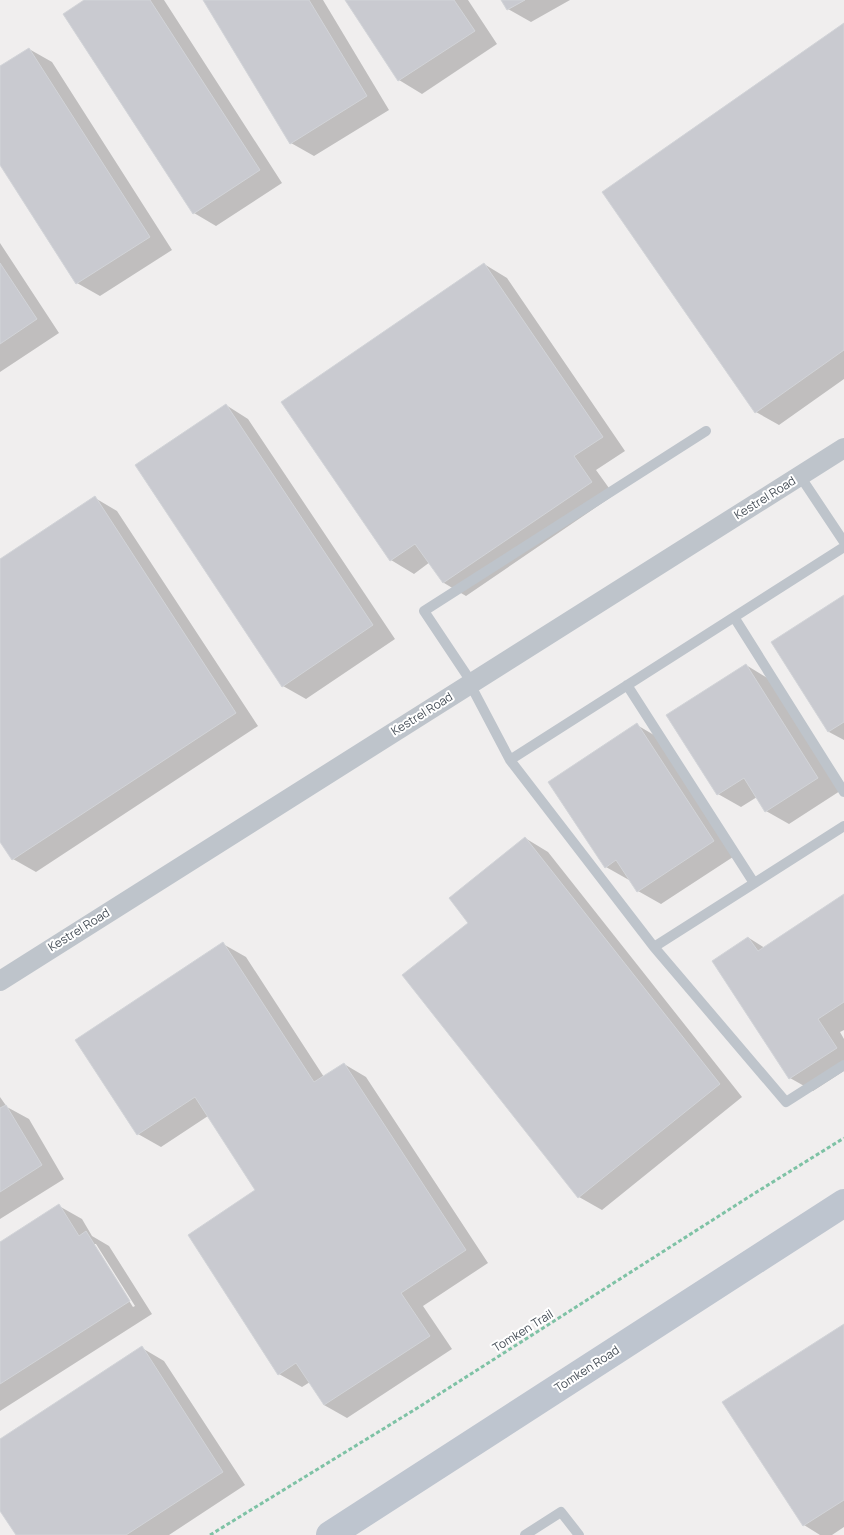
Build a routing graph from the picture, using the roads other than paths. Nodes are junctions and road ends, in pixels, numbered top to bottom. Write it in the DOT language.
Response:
graph roads {
  1 [pos="706,431"];
  2 [pos="844,448"];
  3 [pos="800,476"];
  4 [pos="844,542"];
  5 [pos="844,547"];
  6 [pos="734,617"];
  7 [pos="470,684"];
  8 [pos="627,685"];
  9 [pos="510,760"];
  10 [pos="844,792"];
  11 [pos="844,826"];
  12 [pos="754,883"];
  13 [pos="654,947"];
  14 [pos="0,981"];
  15 [pos="844,1065"];
  16 [pos="844,1203"];
  17 [pos="330,1535"];
  18 [pos="525,1535"];
  19 [pos="579,1535"];
  1 -- 7 [label="lane"];
  2 -- 3 [label="street, Kestrel Road"];
  3 -- 4 [label="lane"];
  3 -- 7 [label="street, Kestrel Road"];
  5 -- 6 [label="lane"];
  6 -- 8 [label="lane"];
  6 -- 10 [label="lane"];
  7 -- 9 [label="lane"];
  7 -- 14 [label="street, Kestrel Road"];
  8 -- 9 [label="lane"];
  8 -- 12 [label="lane"];
  9 -- 13 [label="lane"];
  11 -- 12 [label="lane"];
  12 -- 13 [label="lane"];
  13 -- 15 [label="lane"];
  16 -- 17 [label="main road, Tomken Road"];
  18 -- 19 [label="lane"];
}
